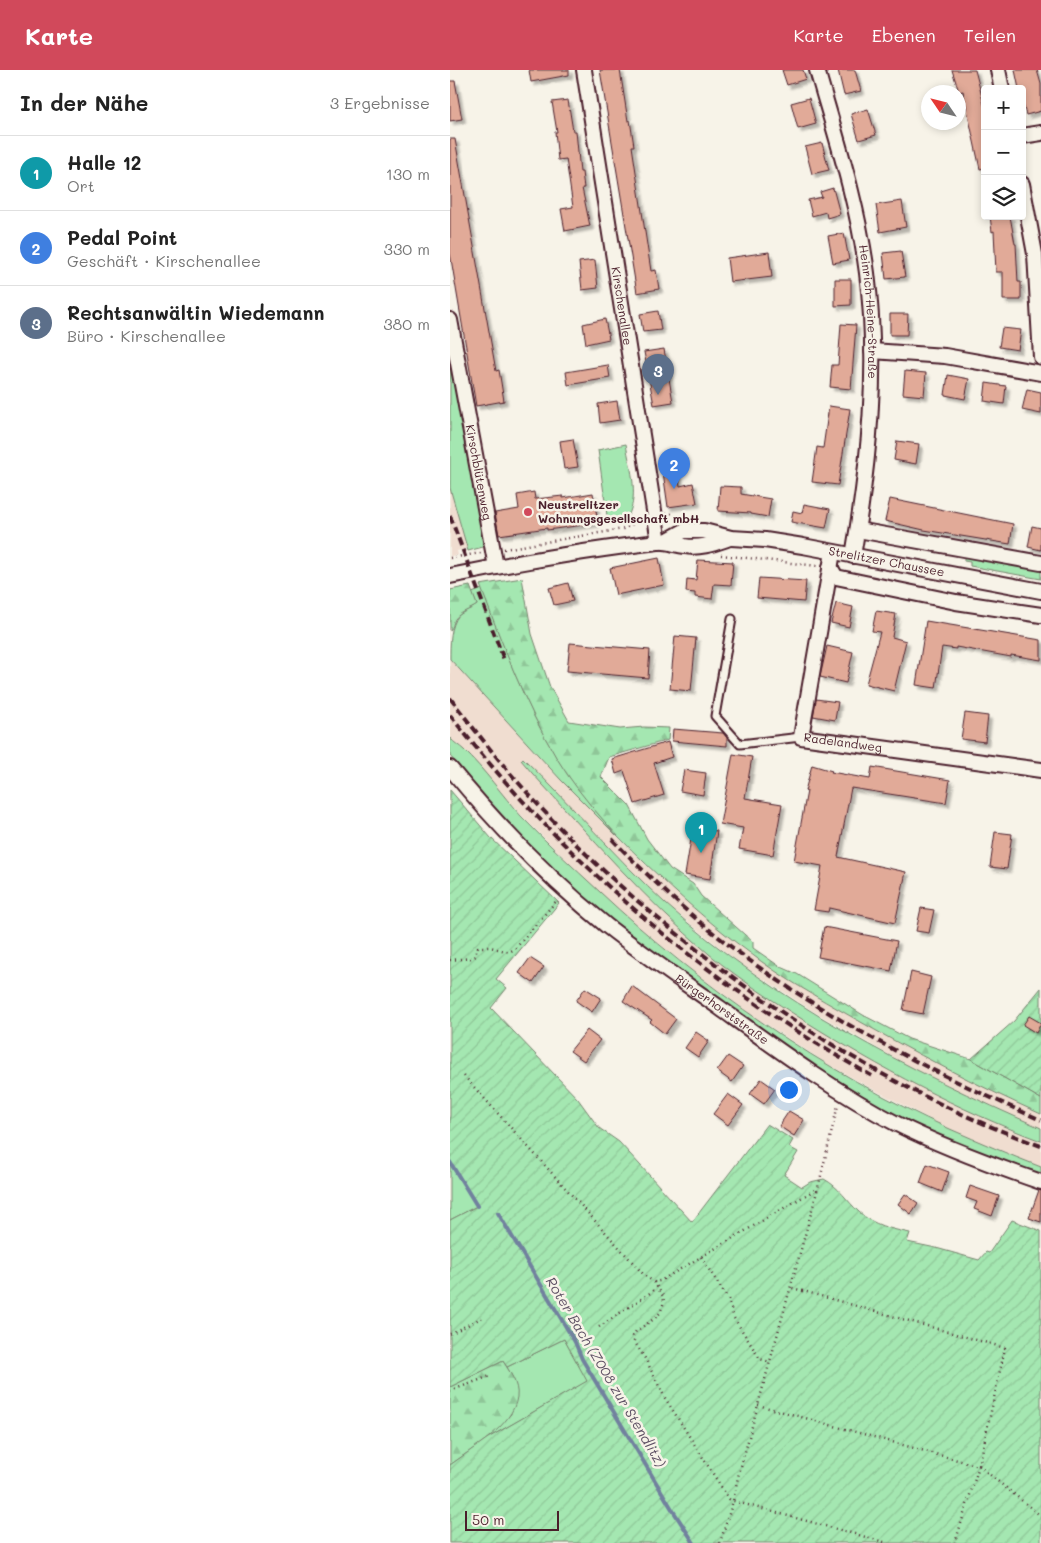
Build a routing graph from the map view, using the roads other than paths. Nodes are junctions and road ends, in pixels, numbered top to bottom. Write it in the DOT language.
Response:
graph roads {
  1 [pos="584,70"];
  2 [pos="817,70"];
  3 [pos="998,70"];
  4 [pos="1001,85"];
  5 [pos="1041,134"];
  6 [pos="1026,136"];
  7 [pos="1026,202"];
  8 [pos="1038,254"];
  9 [pos="450,320"];
  10 [pos="872,351"];
  11 [pos="1041,357"];
  12 [pos="1040,370"];
  13 [pos="858,530"];
  14 [pos="662,541"];
  15 [pos="833,552"];
  16 [pos="853,556"];
  17 [pos="1041,563"];
  18 [pos="496,567"];
  19 [pos="830,567"];
  20 [pos="450,576"];
  21 [pos="1041,591"];
  22 [pos="1041,615"];
  23 [pos="732,619"];
  24 [pos="801,737"];
  25 [pos="450,768"];
  26 [pos="1041,770"];
  27 [pos="1041,1182"];
  1 -- 14 [label="street, Kirschenallee"];
  2 -- 10 [label="street, Heinrich-Heine-Straße"];
  3 -- 4 [label="street"];
  5 -- 6 [label="street"];
  7 -- 8 [label="street"];
  8 -- 11 [label="street"];
  9 -- 18 [label="street, Kirschblütenweg"];
  10 -- 12 [label="street"];
  10 -- 13 [label="street, Heinrich-Heine-Straße"];
  13 -- 16 [label="street, Heinrich-Heine-Straße"];
  13 -- 17 [label="street"];
  14 -- 15 [label="street, Strelitzer Chaussee"];
  14 -- 18 [label="street, Strelitzer Chaussee"];
  15 -- 16 [label="street, Strelitzer Chaussee"];
  15 -- 19 [label="street, Radelandweg"];
  16 -- 21 [label="street, Strelitzer Chaussee"];
  18 -- 20 [label="street, Strelitzer Chaussee"];
  19 -- 22 [label="street, Strelitzer Chaussee"];
  19 -- 24 [label="street, Radelandweg"];
  23 -- 24 [label="lane"];
  24 -- 26 [label="street, Radelandweg"];
  25 -- 27 [label="street, Bürgerhorststraße"];
}
